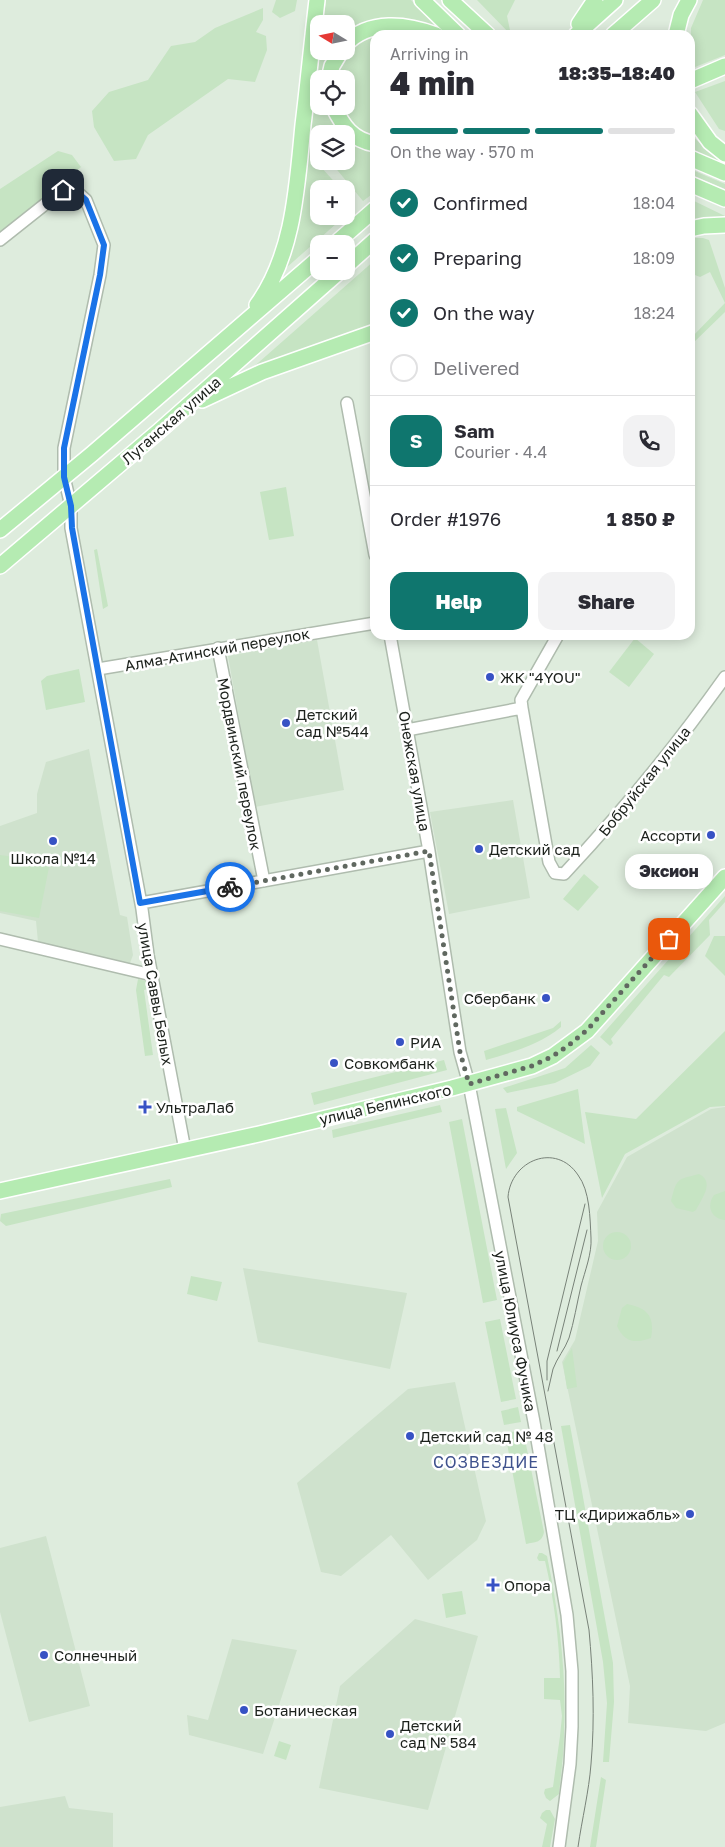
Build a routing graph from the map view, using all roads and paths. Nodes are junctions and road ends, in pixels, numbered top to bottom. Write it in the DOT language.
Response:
graph roads {
  1 [pos="317,0"];
  2 [pos="422,0"];
  3 [pos="450,0"];
  4 [pos="595,0"];
  5 [pos="615,0"];
  6 [pos="653,0"];
  7 [pos="689,0"];
  8 [pos="370,30"];
  9 [pos="370,30"];
  10 [pos="420,30"];
  11 [pos="453,30"];
  12 [pos="483,30"];
  13 [pos="574,30"];
  14 [pos="582,30"];
  15 [pos="619,30"];
  16 [pos="677,30"];
  17 [pos="355,37"];
  18 [pos="725,66"];
  19 [pos="695,79"];
  20 [pos="339,115"];
  21 [pos="695,121"];
  22 [pos="370,143"];
  23 [pos="725,154"];
  24 [pos="695,160"];
  25 [pos="725,174"];
  26 [pos="695,186"];
  27 [pos="725,199"];
  28 [pos="370,214"];
  29 [pos="725,225"];
  30 [pos="695,228"];
  31 [pos="346,235"];
  32 [pos="0,240"];
  33 [pos="370,244"];
  34 [pos="355,258"];
  35 [pos="310,266"];
  36 [pos="330,280"];
  37 [pos="370,334"];
  38 [pos="230,335"];
  39 [pos="347,403"];
  40 [pos="185,408"];
  41 [pos="64,477"];
  42 [pos="71,506"];
  43 [pos="370,528"];
  44 [pos="0,530"];
  45 [pos="0,566"];
  46 [pos="370,624"];
  47 [pos="391,640"];
  48 [pos="555,640"];
  49 [pos="218,648"];
  50 [pos="98,669"];
  51 [pos="725,677"];
  52 [pos="522,708"];
  53 [pos="407,730"];
  54 [pos="429,851"];
  55 [pos="724,878"];
  56 [pos="264,881"];
  57 [pos="140,903"];
  58 [pos="0,939"];
  59 [pos="152,975"];
  60 [pos="469,1084"];
  61 [pos="184,1150"];
  62 [pos="0,1191"];
  63 [pos="559,1847"];
  1 -- 38 [label="main road"];
  2 -- 11 [label="main road"];
  3 -- 12 [label="main road"];
  4 -- 13 [label="main road"];
  5 -- 14 [label="main road"];
  6 -- 15 [label="main road"];
  7 -- 16 [label="main road"];
  8 -- 17 [label="main road"];
  9 -- 10 [label="main road"];
  18 -- 19 [label="main road"];
  20 -- 22 [label="main road"];
  21 -- 23 [label="main road"];
  24 -- 25 [label="main road"];
  26 -- 27 [label="main road"];
  28 -- 31 [label="main road"];
  29 -- 30 [label="main road"];
  32 -- 41 [label="street, улица Саввы Белых"];
  33 -- 34 [label="main road"];
  35 -- 38 [label="main road, Луганская улица"];
  36 -- 40 [label="main road, Луганская улица"];
  37 -- 40 [label="main road"];
  38 -- 41 [label="main road, Луганская улица"];
  39 -- 43 [label="street"];
  40 -- 42 [label="main road, Луганская улица"];
  41 -- 42 [label="street, улица Саввы Белых"];
  41 -- 44 [label="main road, Луганская улица"];
  42 -- 45 [label="main road, Луганская улица"];
  42 -- 50 [label="street, улица Саввы Белых"];
  46 -- 49 [label="street, Алма-Атинский переулок"];
  47 -- 53 [label="street, Онежская улица"];
  48 -- 52 [label="street"];
  49 -- 50 [label="street, Алма-Атинский переулок"];
  49 -- 56 [label="street, Мордвинский переулок"];
  50 -- 57 [label="street, улица Саввы Белых"];
  51 -- 52 [label="street, Бобруйская улица"];
  52 -- 53 [label="street"];
  53 -- 54 [label="street, Онежская улица"];
  54 -- 56 [label="street"];
  54 -- 60 [label="street, Онежская улица"];
  55 -- 60 [label="main road, улица Белинского"];
  56 -- 57 [label="street"];
  57 -- 59 [label="street, улица Саввы Белых"];
  58 -- 59 [label="street"];
  59 -- 61 [label="street, улица Саввы Белых"];
  60 -- 61 [label="main road, улица Белинского"];
  60 -- 63 [label="street, улица Юлиуса Фучика"];
  61 -- 62 [label="main road, улица Белинского"];
}
